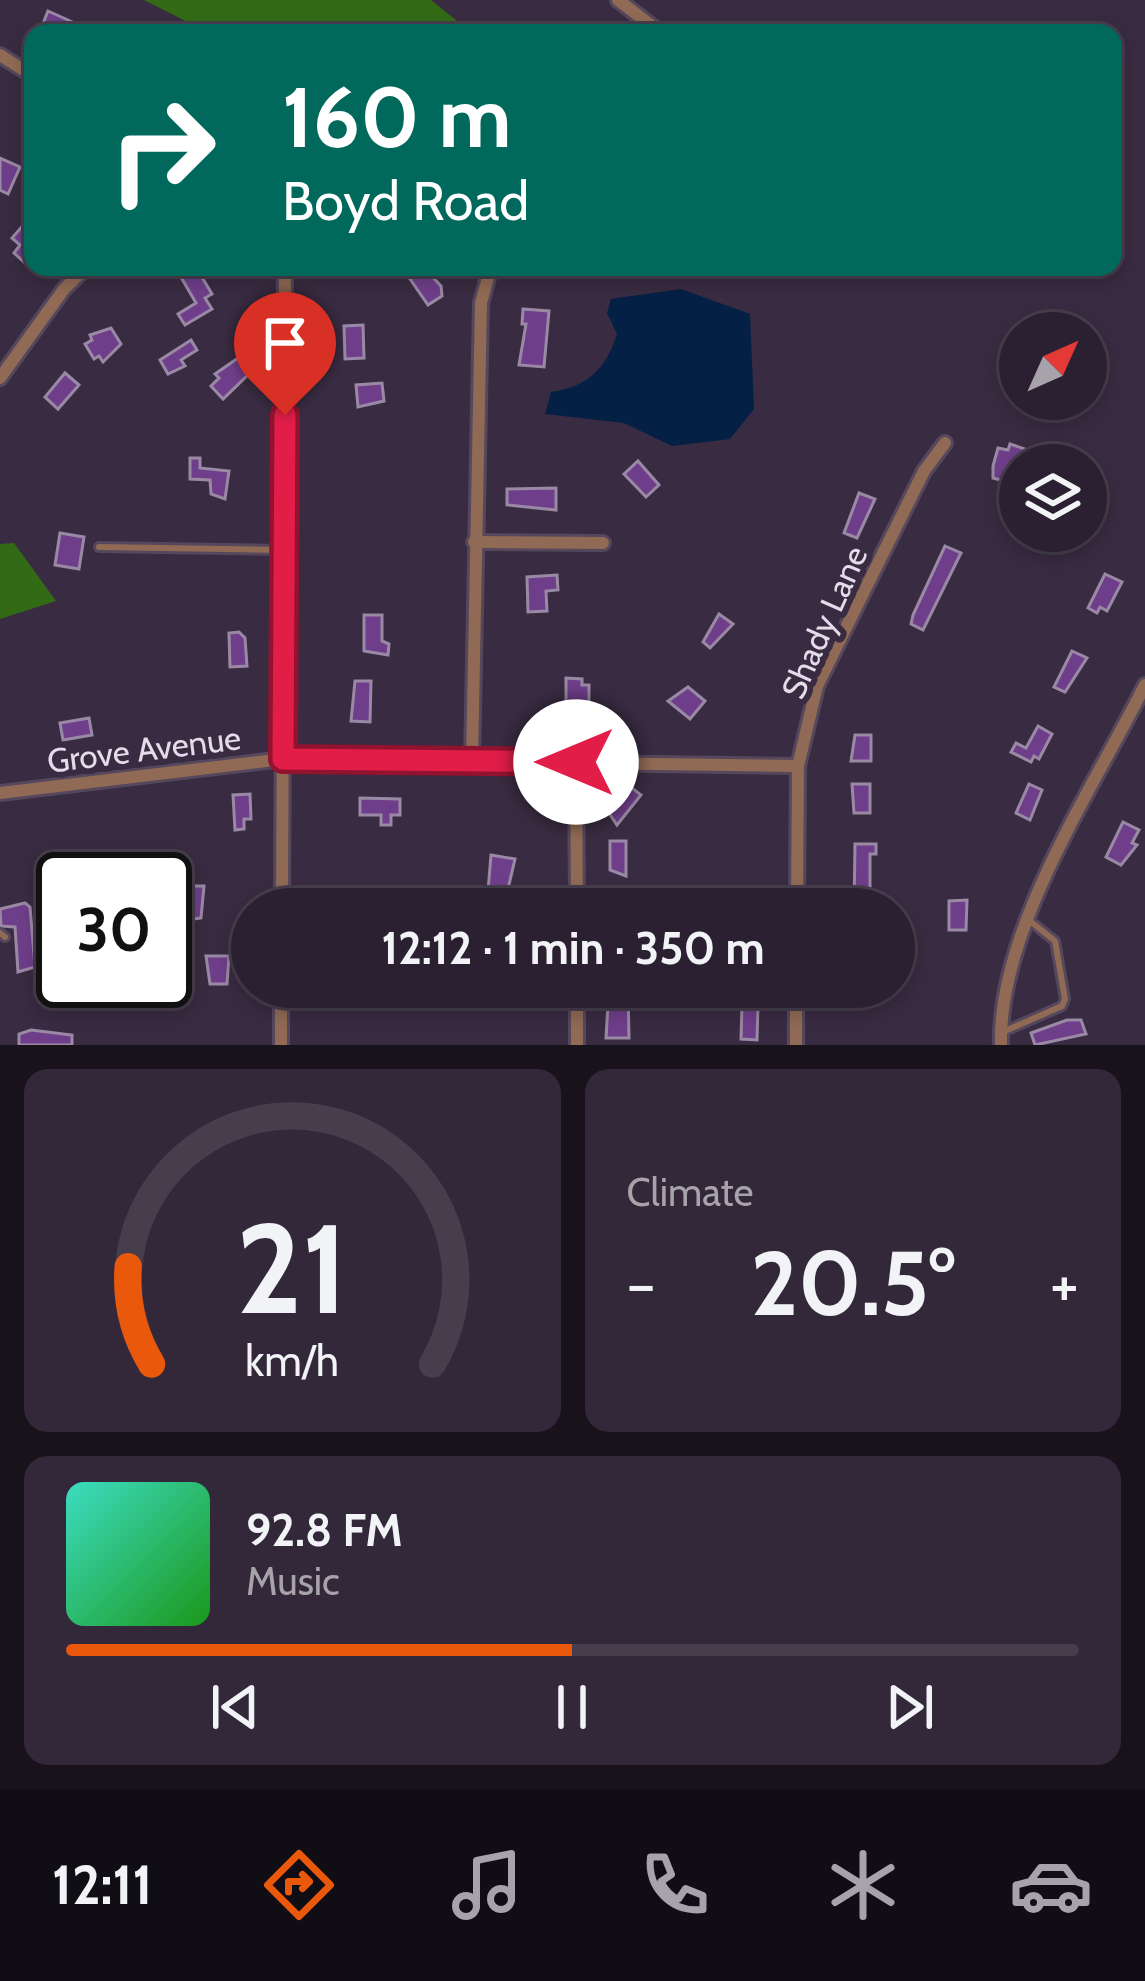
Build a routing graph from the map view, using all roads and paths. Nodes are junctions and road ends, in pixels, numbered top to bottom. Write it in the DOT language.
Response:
graph roads {
  1 [pos="618,0"];
  2 [pos="649,24"];
  3 [pos="77,276"];
  4 [pos="285,276"];
  5 [pos="488,276"];
  6 [pos="0,378"];
  7 [pos="945,443"];
  8 [pos="474,542"];
  9 [pos="603,543"];
  10 [pos="99,547"];
  11 [pos="284,551"];
  12 [pos="1145,685"];
  13 [pos="283,759"];
  14 [pos="472,761"];
  15 [pos="576,762"];
  16 [pos="797,766"];
  17 [pos="0,793"];
  18 [pos="281,888"];
  19 [pos="577,888"];
  20 [pos="797,888"];
  21 [pos="1027,920"];
  22 [pos="281,1008"];
  23 [pos="577,1008"];
  24 [pos="796,1008"];
  25 [pos="1001,1039"];
  26 [pos="280,1045"];
  27 [pos="577,1045"];
  28 [pos="796,1045"];
  1 -- 2 [label="street"];
  3 -- 6 [label="street"];
  4 -- 11 [label="street"];
  5 -- 8 [label="street"];
  7 -- 16 [label="street, Shady Lane"];
  8 -- 9 [label="street"];
  8 -- 14 [label="street"];
  10 -- 11 [label="lane"];
  11 -- 13 [label="street"];
  12 -- 21 [label="street"];
  13 -- 14 [label="street, Grove Avenue"];
  13 -- 17 [label="street, Grove Avenue"];
  13 -- 18 [label="street"];
  14 -- 15 [label="street, Grove Avenue"];
  15 -- 16 [label="street, Grove Avenue"];
  15 -- 19 [label="street"];
  16 -- 20 [label="street, Shady Lane"];
  21 -- 25 [label="street"];
  21 -- 25 [label="lane"];
  22 -- 26 [label="street"];
  23 -- 27 [label="street"];
  24 -- 28 [label="street"];
}
